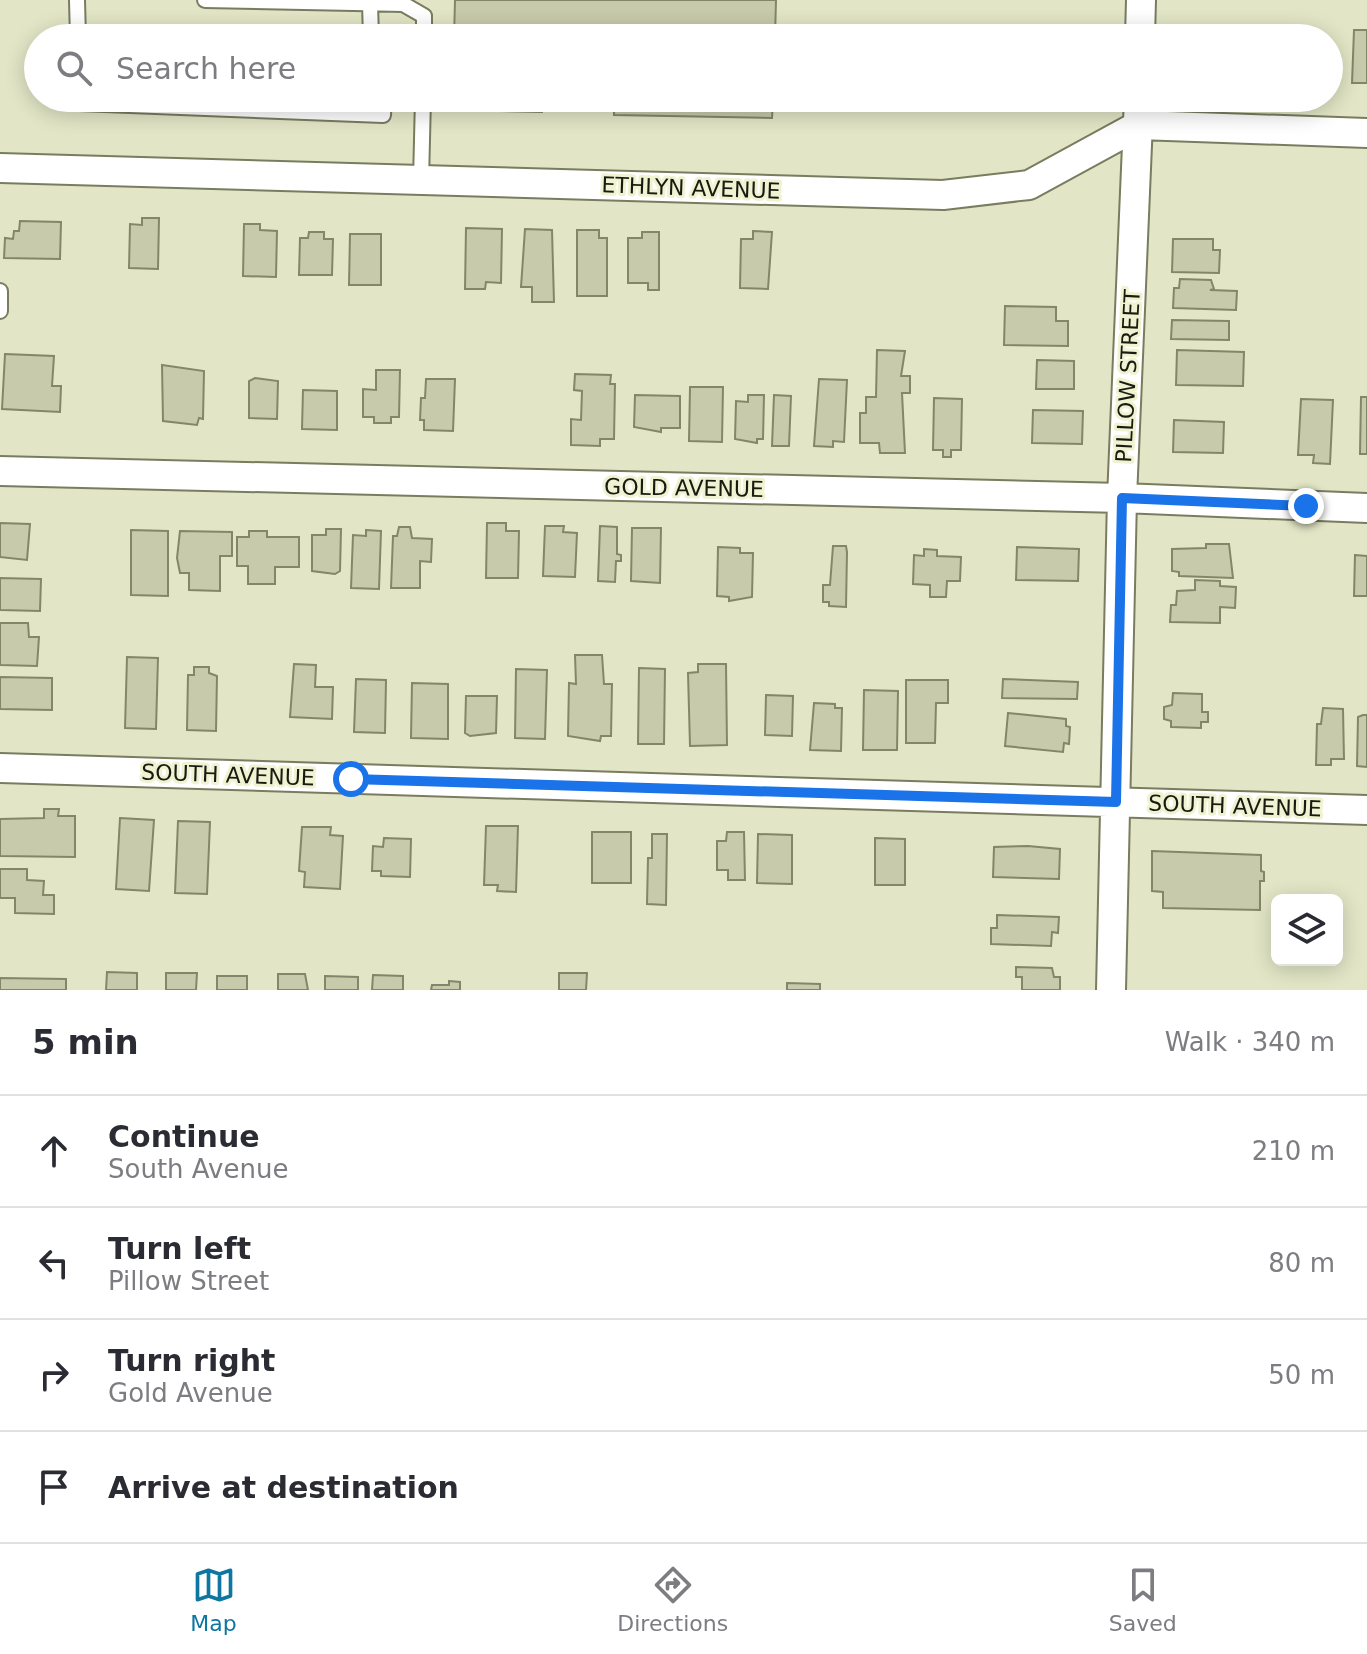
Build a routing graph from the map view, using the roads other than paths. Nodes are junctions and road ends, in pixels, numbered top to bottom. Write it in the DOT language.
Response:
graph roads {
  1 [pos="77,0"];
  2 [pos="205,0"];
  3 [pos="1141,0"];
  4 [pos="402,2"];
  5 [pos="370,3"];
  6 [pos="78,24"];
  7 [pos="371,24"];
  8 [pos="424,24"];
  9 [pos="1140,24"];
  10 [pos="307,112"];
  11 [pos="383,112"];
  12 [pos="423,112"];
  13 [pos="1138,112"];
  14 [pos="1139,112"];
  15 [pos="1149,112"];
  16 [pos="1367,133"];
  17 [pos="0,168"];
  18 [pos="421,181"];
  19 [pos="0,291"];
  20 [pos="0,311"];
  21 [pos="0,471"];
  22 [pos="1122,498"];
  23 [pos="1367,508"];
  24 [pos="0,768"];
  25 [pos="1116,802"];
  26 [pos="1367,810"];
  27 [pos="1111,990"];
  1 -- 6 [label="lane"];
  2 -- 5 [label="lane"];
  3 -- 9 [label="street"];
  4 -- 5 [label="lane"];
  4 -- 8 [label="lane"];
  5 -- 7 [label="lane"];
  10 -- 11 [label="lane"];
  12 -- 18 [label="lane"];
  13 -- 18 [label="street, ETHLYN AVENUE"];
  14 -- 22 [label="street, PILLOW STREET"];
  15 -- 16 [label="street"];
  17 -- 18 [label="street, ETHLYN AVENUE"];
  19 -- 20 [label="lane"];
  21 -- 22 [label="street, GOLD AVENUE"];
  22 -- 23 [label="street, GOLD AVENUE"];
  22 -- 25 [label="street, PILLOW STREET"];
  24 -- 25 [label="street, SOUTH AVENUE"];
  25 -- 26 [label="street, SOUTH AVENUE"];
  25 -- 27 [label="street, PILLOW STREET"];
}
